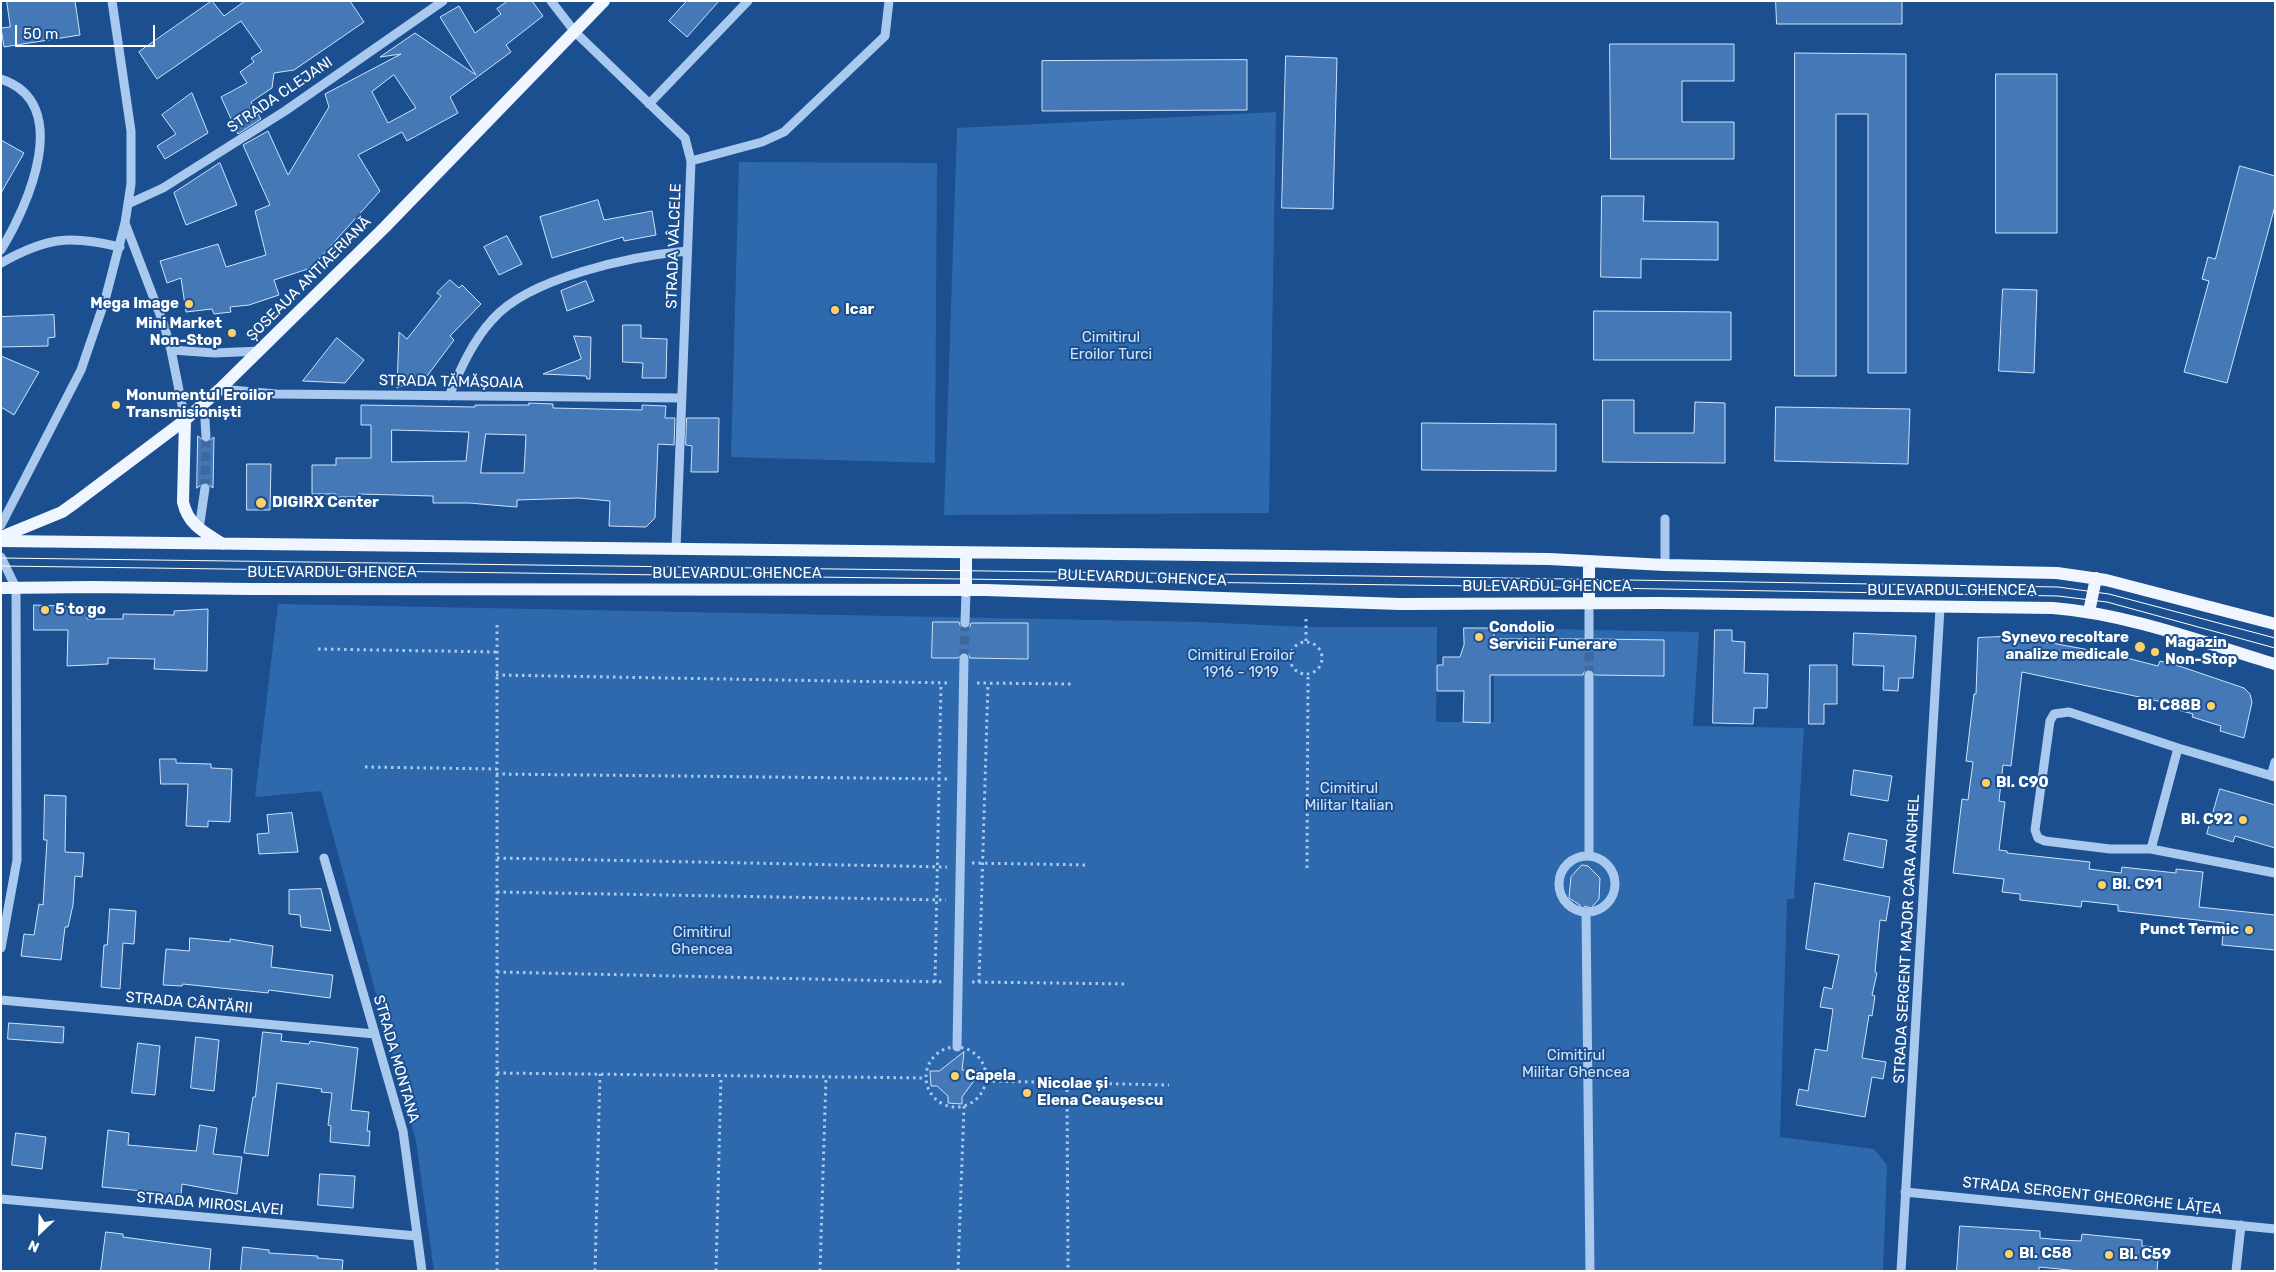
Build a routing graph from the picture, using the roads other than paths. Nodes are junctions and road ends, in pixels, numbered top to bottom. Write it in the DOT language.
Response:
graph roads {
  1 [pos="112,1"];
  2 [pos="443,1"];
  3 [pos="551,1"];
  4 [pos="604,1"];
  5 [pos="748,1"];
  6 [pos="889,1"];
  7 [pos="575,32"];
  8 [pos="1,79"];
  9 [pos="649,104"];
  10 [pos="691,161"];
  11 [pos="128,204"];
  12 [pos="125,223"];
  13 [pos="120,247"];
  14 [pos="1,250"];
  15 [pos="688,251"];
  16 [pos="1,263"];
  17 [pos="171,350"];
  18 [pos="260,350"];
  19 [pos="220,389"];
  20 [pos="448,396"];
  21 [pos="682,398"];
  22 [pos="204,403"];
  23 [pos="185,420"];
  24 [pos="206,437"];
  25 [pos="205,488"];
  26 [pos="1665,520"];
  27 [pos="1,525"];
  28 [pos="198,529"];
  29 [pos="1,539"];
  30 [pos="223,544"];
  31 [pos="676,548"];
  32 [pos="966,552"];
  33 [pos="1,557"];
  34 [pos="1589,562"];
  35 [pos="1665,565"];
  36 [pos="2096,578"];
  37 [pos="1,588"];
  38 [pos="16,588"];
  39 [pos="966,591"];
  40 [pos="1589,604"];
  41 [pos="1940,608"];
  42 [pos="2089,612"];
  43 [pos="965,623"];
  44 [pos="2275,624"];
  45 [pos="1589,639"];
  46 [pos="964,658"];
  47 [pos="2275,664"];
  48 [pos="1589,675"];
  49 [pos="2178,748"];
  50 [pos="2275,762"];
  51 [pos="2273,777"];
  52 [pos="2151,850"];
  53 [pos="1588,856"];
  54 [pos="324,858"];
  55 [pos="2275,873"];
  56 [pos="1586,912"];
  57 [pos="1,948"];
  58 [pos="1,1000"];
  59 [pos="375,1034"];
  60 [pos="957,1047"];
  61 [pos="1905,1192"];
  62 [pos="1,1199"];
  63 [pos="2241,1226"];
  64 [pos="2275,1229"];
  65 [pos="417,1236"];
  66 [pos="422,1271"];
  67 [pos="1590,1271"];
  68 [pos="1901,1271"];
  69 [pos="2236,1271"];
  1 -- 11 [label="street"];
  2 -- 11 [label="street, STRADA CLEJANI"];
  3 -- 7 [label="street, STRADA VÂLCELE"];
  4 -- 7 [label="main road, ȘOSEAUA ANTIAERIANĂ"];
  5 -- 9 [label="street"];
  6 -- 10 [label="street"];
  7 -- 9 [label="street, STRADA VÂLCELE"];
  7 -- 18 [label="main road, ȘOSEAUA ANTIAERIANĂ"];
  8 -- 14 [label="street"];
  9 -- 10 [label="street, STRADA VÂLCELE"];
  10 -- 15 [label="street, STRADA VÂLCELE"];
  11 -- 12 [label="street"];
  12 -- 13 [label="street"];
  12 -- 17 [label="street"];
  13 -- 16 [label="street"];
  13 -- 27 [label="street"];
  15 -- 20 [label="street"];
  15 -- 21 [label="street, STRADA VÂLCELE"];
  17 -- 18 [label="street"];
  17 -- 23 [label="street"];
  18 -- 19 [label="main road, ȘOSEAUA ANTIAERIANĂ"];
  19 -- 20 [label="street, STRADA TĂMĂȘOAIA"];
  19 -- 22 [label="main road, ȘOSEAUA ANTIAERIANĂ"];
  20 -- 21 [label="street, STRADA TĂMĂȘOAIA"];
  21 -- 31 [label="street, STRADA VÂLCELE"];
  22 -- 23 [label="main road, ȘOSEAUA ANTIAERIANĂ"];
  22 -- 24 [label="street"];
  23 -- 28 [label="main road"];
  23 -- 29 [label="main road, ȘOSEAUA ANTIAERIANĂ"];
  25 -- 28 [label="street"];
  26 -- 35 [label="street"];
  28 -- 30 [label="main road"];
  29 -- 30 [label="main road, BULEVARDUL GHENCEA"];
  30 -- 31 [label="main road, BULEVARDUL GHENCEA"];
  31 -- 32 [label="main road, BULEVARDUL GHENCEA"];
  32 -- 34 [label="main road, BULEVARDUL GHENCEA"];
  32 -- 39 [label="main road"];
  33 -- 38 [label="street"];
  34 -- 35 [label="main road, BULEVARDUL GHENCEA"];
  34 -- 40 [label="main road"];
  35 -- 36 [label="main road, BULEVARDUL GHENCEA"];
  36 -- 42 [label="main road"];
  36 -- 44 [label="main road, BULEVARDUL GHENCEA"];
  37 -- 38 [label="main road, BULEVARDUL GHENCEA"];
  38 -- 39 [label="main road, BULEVARDUL GHENCEA"];
  38 -- 57 [label="street"];
  39 -- 40 [label="main road, BULEVARDUL GHENCEA"];
  39 -- 43 [label="street"];
  40 -- 41 [label="main road, BULEVARDUL GHENCEA"];
  40 -- 45 [label="street"];
  41 -- 42 [label="main road, BULEVARDUL GHENCEA"];
  41 -- 61 [label="street, STRADA SERGENT MAJOR CARA ANGHEL"];
  42 -- 47 [label="main road, BULEVARDUL GHENCEA"];
  46 -- 60 [label="street"];
  48 -- 53 [label="street"];
  49 -- 51 [label="street"];
  49 -- 52 [label="street"];
  49 -- 52 [label="street"];
  50 -- 51 [label="street"];
  52 -- 55 [label="street"];
  53 -- 56 [label="street"];
  53 -- 56 [label="street"];
  54 -- 59 [label="street, STRADA MONTANA"];
  56 -- 67 [label="street"];
  58 -- 59 [label="street, STRADA CÂNTĂRII"];
  59 -- 65 [label="street, STRADA MONTANA"];
  61 -- 63 [label="street, STRADA SERGENT GHEORGHE LĂȚEA"];
  61 -- 68 [label="street, STRADA SERGENT MAJOR CARA ANGHEL"];
  62 -- 65 [label="street, STRADA MIROSLAVEI"];
  63 -- 64 [label="street, STRADA SERGENT GHEORGHE LĂȚEA"];
  63 -- 69 [label="street"];
  65 -- 66 [label="street, STRADA MONTANA"];
}
